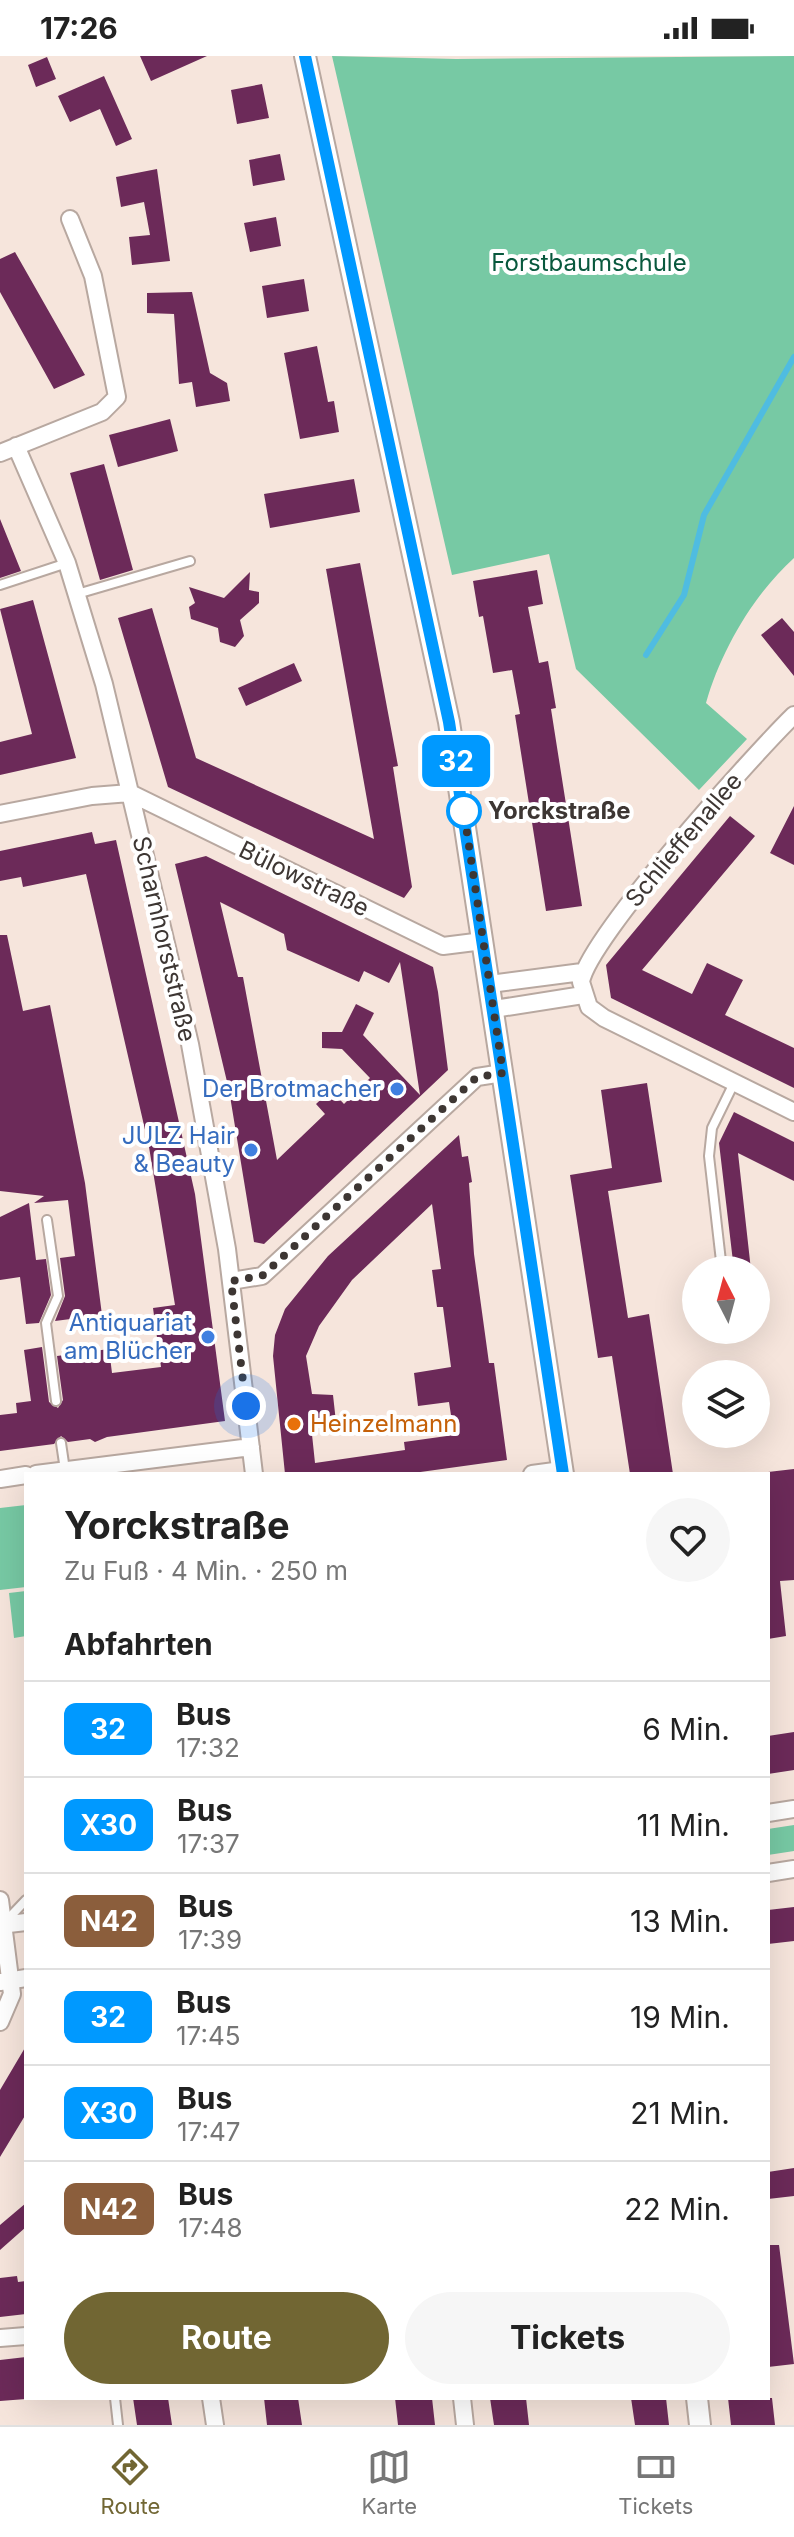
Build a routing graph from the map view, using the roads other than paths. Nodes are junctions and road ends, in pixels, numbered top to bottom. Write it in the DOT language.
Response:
graph roads {
  1 [pos="305,56"];
  2 [pos="70,219"];
  3 [pos="16,446"];
  4 [pos="0,453"];
  5 [pos="190,561"];
  6 [pos="67,563"];
  7 [pos="0,585"];
  8 [pos="77,594"];
  9 [pos="794,715"];
  10 [pos="130,793"];
  11 [pos="0,814"];
  12 [pos="483,941"];
  13 [pos="582,972"];
  14 [pos="490,984"];
  15 [pos="583,995"];
  16 [pos="494,1009"];
  17 [pos="503,1073"];
  18 [pos="734,1083"];
  19 [pos="794,1112"];
  20 [pos="47,1220"];
  21 [pos="720,1256"];
  22 [pos="231,1281"];
  23 [pos="56,1401"];
  24 [pos="61,1443"];
  25 [pos="251,1447"];
  26 [pos="65,1470"];
  27 [pos="50,1472"];
  28 [pos="254,1472"];
  29 [pos="562,1472"];
  30 [pos="24,1475"];
  31 [pos="0,1479"];
  32 [pos="794,1809"];
  33 [pos="770,1813"];
  34 [pos="794,1869"];
  35 [pos="770,1873"];
  36 [pos="0,1900"];
  37 [pos="24,1902"];
  38 [pos="24,1922"];
  39 [pos="2,1925"];
  40 [pos="13,1980"];
  41 [pos="0,2022"];
  42 [pos="24,2336"];
  43 [pos="0,2338"];
  44 [pos="115,2400"];
  45 [pos="211,2400"];
  46 [pos="462,2400"];
  47 [pos="697,2400"];
  48 [pos="118,2425"];
  49 [pos="215,2425"];
  50 [pos="465,2425"];
  51 [pos="700,2425"];
  1 -- 12 [label="street"];
  2 -- 3 [label="street"];
  3 -- 4 [label="street"];
  3 -- 6 [label="street, Scharnhorststraße"];
  5 -- 8 [label="lane"];
  6 -- 7 [label="lane"];
  6 -- 8 [label="street, Scharnhorststraße"];
  8 -- 10 [label="street, Scharnhorststraße"];
  9 -- 13 [label="street, Schlieffenallee"];
  10 -- 11 [label="street"];
  10 -- 12 [label="street, Bülowstraße"];
  10 -- 22 [label="street, Scharnhorststraße"];
  12 -- 14 [label="street"];
  13 -- 14 [label="street"];
  13 -- 15 [label="street"];
  14 -- 16 [label="street"];
  15 -- 16 [label="street"];
  15 -- 18 [label="street"];
  16 -- 17 [label="street"];
  17 -- 22 [label="street"];
  17 -- 29 [label="street"];
  18 -- 19 [label="street"];
  18 -- 21 [label="lane"];
  20 -- 23 [label="lane"];
  22 -- 25 [label="street, Scharnhorststraße"];
  24 -- 26 [label="lane"];
  25 -- 26 [label="street"];
  25 -- 28 [label="street, Scharnhorststraße"];
  26 -- 27 [label="street"];
  30 -- 31 [label="street"];
  32 -- 33 [label="street"];
  34 -- 35 [label="street"];
  36 -- 39 [label="street"];
  37 -- 39 [label="lane"];
  38 -- 39 [label="street"];
  39 -- 40 [label="street"];
  40 -- 41 [label="street"];
  42 -- 43 [label="street"];
  44 -- 48 [label="lane"];
  45 -- 49 [label="street"];
  46 -- 50 [label="street"];
  47 -- 51 [label="street"];
}
